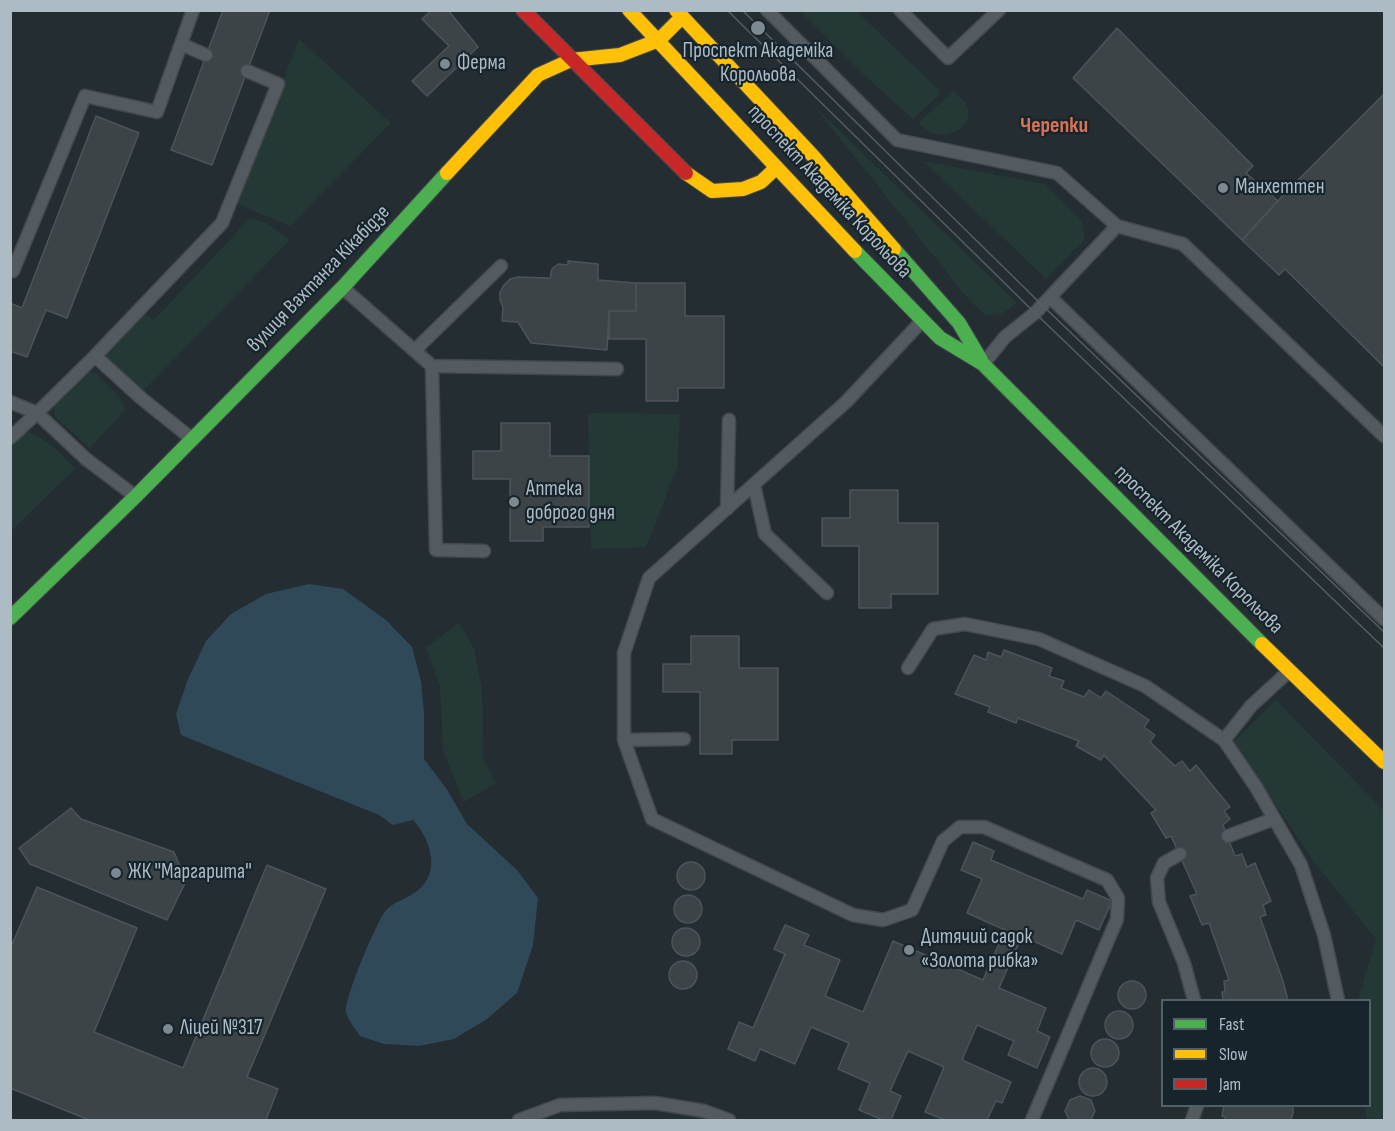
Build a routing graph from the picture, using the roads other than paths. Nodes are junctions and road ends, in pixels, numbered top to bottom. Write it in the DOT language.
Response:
graph roads {
  1 [pos="193,10"];
  2 [pos="523,10"];
  3 [pos="629,10"];
  4 [pos="767,10"];
  5 [pos="900,10"];
  6 [pos="999,10"];
  7 [pos="682,13"];
  8 [pos="659,40"];
  9 [pos="181,44"];
  10 [pos="206,55"];
  11 [pos="571,60"];
  12 [pos="248,71"];
  13 [pos="776,168"];
  14 [pos="1117,226"];
  15 [pos="501,266"];
  16 [pos="10,270"];
  17 [pos="343,287"];
  18 [pos="1050,297"];
  19 [pos="922,321"];
  20 [pos="415,350"];
  21 [pos="95,356"];
  22 [pos="983,364"];
  23 [pos="432,366"];
  24 [pos="617,369"];
  25 [pos="10,402"];
  26 [pos="37,413"];
  27 [pos="729,420"];
  28 [pos="1384,436"];
  29 [pos="10,438"];
  30 [pos="193,440"];
  31 [pos="754,484"];
  32 [pos="136,496"];
  33 [pos="727,509"];
  34 [pos="484,551"];
  35 [pos="827,592"];
  36 [pos="10,618"];
  37 [pos="1384,619"];
  38 [pos="908,668"];
  39 [pos="1289,671"];
  40 [pos="684,739"];
  41 [pos="624,740"];
  42 [pos="1224,740"];
  43 [pos="1384,762"];
  44 [pos="1274,819"];
  45 [pos="1228,836"];
  46 [pos="1180,855"];
  47 [pos="1194,999"];
  48 [pos="1338,999"];
  49 [pos="519,1120"];
  50 [pos="729,1120"];
  51 [pos="1032,1120"];
  1 -- 9 [label="lane"];
  2 -- 11 [label="main road"];
  3 -- 8 [label="main road, проспект Академіка Корольова"];
  4 -- 14 [label="lane"];
  5 -- 6 [label="lane"];
  7 -- 8 [label="main road, вулиця Вахтанга Кікабідзе"];
  7 -- 22 [label="main road, проспект Академіка Корольова"];
  8 -- 11 [label="main road, вулиця Вахтанга Кікабідзе"];
  8 -- 13 [label="main road, проспект Академіка Корольова"];
  9 -- 10 [label="lane"];
  9 -- 16 [label="lane"];
  11 -- 13 [label="main road"];
  11 -- 17 [label="main road, вулиця Вахтанга Кікабідзе"];
  12 -- 21 [label="lane"];
  13 -- 19 [label="main road, проспект Академіка Корольова"];
  14 -- 18 [label="lane"];
  14 -- 28 [label="lane"];
  15 -- 20 [label="lane"];
  17 -- 20 [label="lane"];
  17 -- 30 [label="main road, вулиця Вахтанга Кікабідзе"];
  18 -- 22 [label="lane"];
  18 -- 37 [label="lane"];
  19 -- 22 [label="main road, проспект Академіка Корольова"];
  19 -- 31 [label="lane"];
  20 -- 23 [label="lane"];
  21 -- 26 [label="lane"];
  21 -- 30 [label="lane"];
  22 -- 39 [label="main road, проспект Академіка Корольова"];
  23 -- 24 [label="lane"];
  23 -- 34 [label="lane"];
  25 -- 26 [label="lane"];
  26 -- 29 [label="lane"];
  26 -- 32 [label="lane"];
  27 -- 33 [label="lane"];
  30 -- 32 [label="main road, вулиця Вахтанга Кікабідзе"];
  31 -- 33 [label="lane"];
  31 -- 35 [label="lane"];
  32 -- 36 [label="main road, вулиця Вахтанга Кікабідзе"];
  33 -- 41 [label="lane"];
  38 -- 42 [label="lane"];
  39 -- 42 [label="lane"];
  39 -- 43 [label="main road, проспект Академіка Корольова"];
  40 -- 41 [label="lane"];
  41 -- 51 [label="lane"];
  42 -- 44 [label="lane"];
  44 -- 45 [label="lane"];
  44 -- 48 [label="lane"];
  46 -- 47 [label="lane"];
  49 -- 50 [label="lane"];
}
